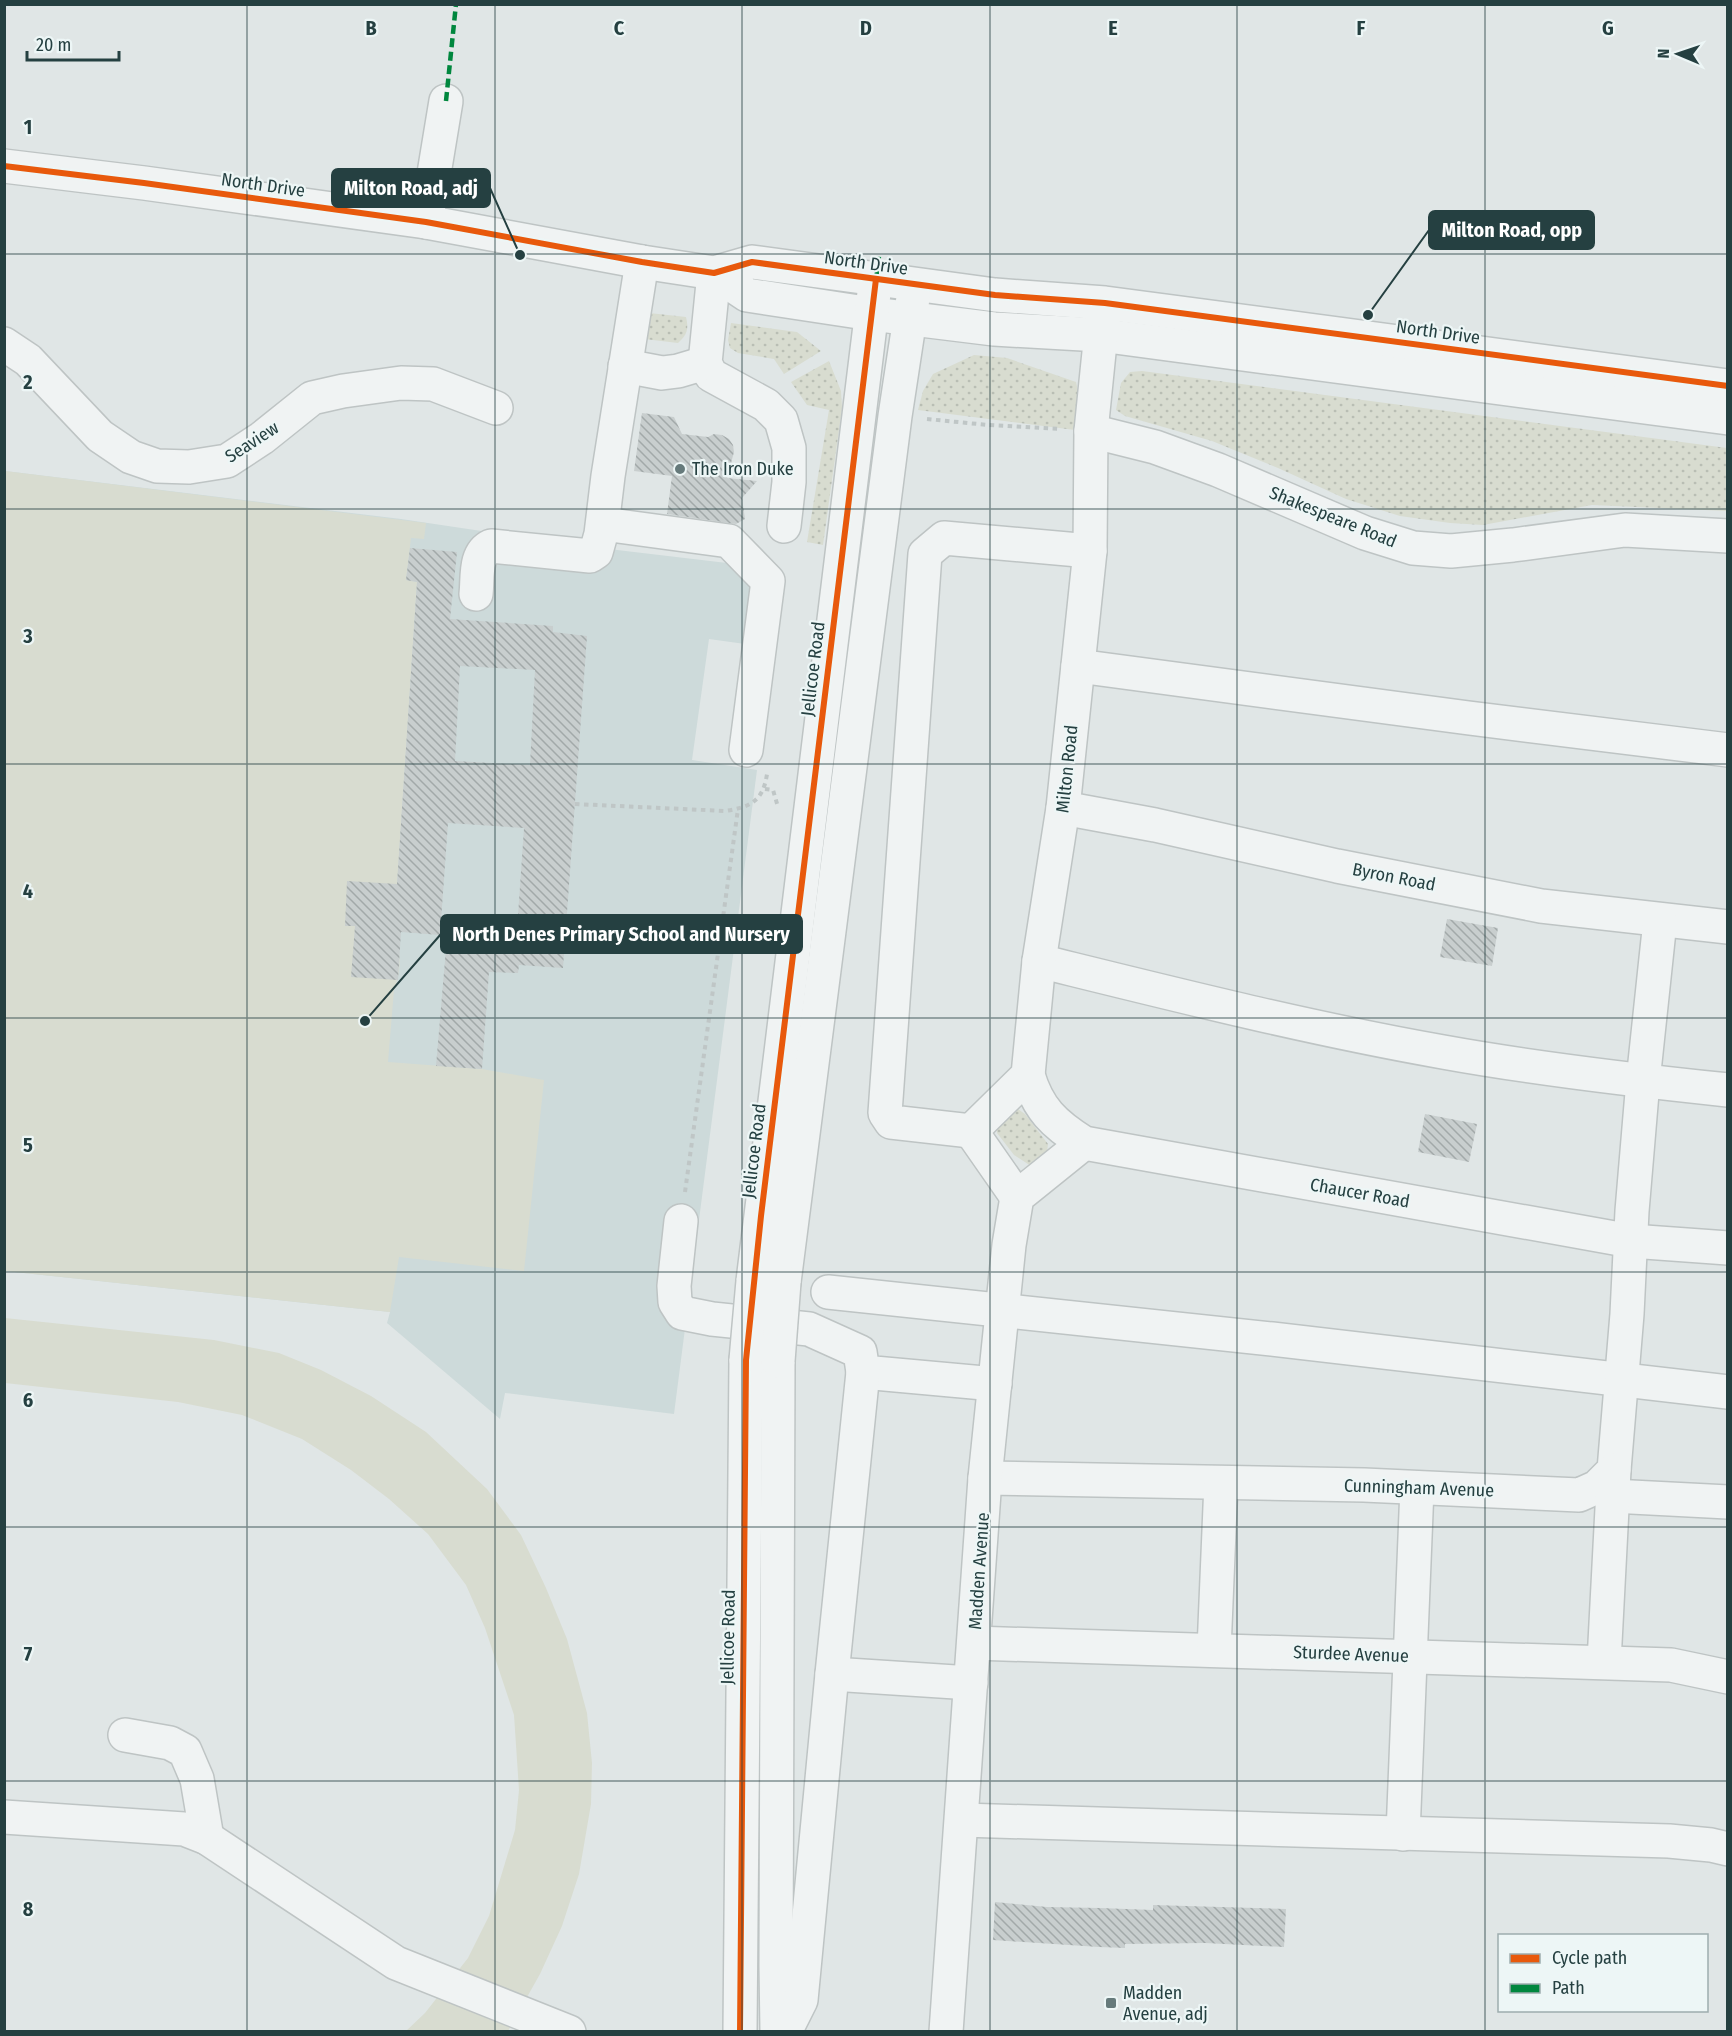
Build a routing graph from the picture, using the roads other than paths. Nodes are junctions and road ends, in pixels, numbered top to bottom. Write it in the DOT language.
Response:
graph roads {
  1 [pos="446,101"];
  2 [pos="4,166"];
  3 [pos="426,222"];
  4 [pos="642,262"];
  5 [pos="714,273"];
  6 [pos="876,279"];
  7 [pos="915,285"];
  8 [pos="1105,303"];
  9 [pos="872,314"];
  10 [pos="911,319"];
  11 [pos="1100,335"];
  12 [pos="4,344"];
  13 [pos="705,363"];
  14 [pos="625,366"];
  15 [pos="1728,386"];
  16 [pos="496,408"];
  17 [pos="1728,418"];
  18 [pos="1091,431"];
  19 [pos="603,524"];
  20 [pos="784,526"];
  21 [pos="1728,536"];
  22 [pos="1090,551"];
  23 [pos="476,594"];
  24 [pos="1078,666"];
  25 [pos="746,750"];
  26 [pos="1728,750"];
  27 [pos="1063,808"];
  28 [pos="1660,921"];
  29 [pos="1728,927"];
  30 [pos="1039,961"];
  31 [pos="1028,1075"];
  32 [pos="1643,1081"];
  33 [pos="1728,1090"];
  34 [pos="971,1131"];
  35 [pos="1084,1143"];
  36 [pos="1017,1197"];
  37 [pos="681,1221"];
  38 [pos="1631,1241"];
  39 [pos="1728,1248"];
  40 [pos="769,1282"];
  41 [pos="828,1292"];
  42 [pos="1002,1312"];
  43 [pos="863,1372"];
  44 [pos="1621,1380"];
  45 [pos="995,1384"];
  46 [pos="1728,1392"];
  47 [pos="985,1478"];
  48 [pos="1221,1483"];
  49 [pos="1613,1483"];
  50 [pos="1417,1488"];
  51 [pos="1728,1502"];
  52 [pos="974,1643"];
  53 [pos="1214,1650"];
  54 [pos="1411,1656"];
  55 [pos="1604,1662"];
  56 [pos="832,1674"];
  57 [pos="1728,1677"];
  58 [pos="971,1683"];
  59 [pos="125,1736"];
  60 [pos="4,1817"];
  61 [pos="962,1820"];
  62 [pos="1403,1834"];
  63 [pos="207,1838"];
  64 [pos="1728,1849"];
  65 [pos="525,2024"];
  66 [pos="569,2031"];
  67 [pos="740,2031"];
  68 [pos="777,2031"];
  69 [pos="785,2031"];
  70 [pos="946,2031"];
  1 -- 3 [label="street"];
  2 -- 3 [label="street, North Drive"];
  3 -- 4 [label="street, North Drive"];
  4 -- 5 [label="street, North Drive"];
  4 -- 14 [label="street"];
  5 -- 6 [label="street, North Drive"];
  5 -- 9 [label="street, North Drive"];
  5 -- 13 [label="street"];
  6 -- 7 [label="street, North Drive"];
  6 -- 9 [label="street, Jellicoe Road"];
  7 -- 8 [label="street, North Drive"];
  7 -- 10 [label="street, Jellicoe Road"];
  8 -- 11 [label="street, Milton Road"];
  8 -- 15 [label="street, North Drive"];
  9 -- 10 [label="street, North Drive"];
  9 -- 40 [label="street, Jellicoe Road"];
  10 -- 11 [label="street, North Drive"];
  10 -- 40 [label="street, Jellicoe Road"];
  11 -- 17 [label="street, North Drive"];
  11 -- 18 [label="street, Milton Road"];
  12 -- 16 [label="street, Seaview"];
  13 -- 14 [label="street"];
  13 -- 20 [label="street"];
  14 -- 19 [label="street"];
  18 -- 21 [label="street, Shakespeare Road"];
  18 -- 22 [label="street, Milton Road"];
  19 -- 23 [label="street"];
  19 -- 25 [label="street"];
  22 -- 24 [label="street, Milton Road"];
  22 -- 34 [label="street"];
  24 -- 26 [label="street"];
  24 -- 27 [label="street, Milton Road"];
  27 -- 28 [label="street, Byron Road"];
  27 -- 30 [label="street, Milton Road"];
  28 -- 29 [label="street, Byron Road"];
  28 -- 32 [label="street"];
  30 -- 31 [label="street, Milton Road"];
  30 -- 32 [label="street"];
  31 -- 34 [label="street"];
  31 -- 35 [label="street, Chaucer Road"];
  32 -- 33 [label="street"];
  32 -- 38 [label="street"];
  34 -- 36 [label="street"];
  35 -- 36 [label="street"];
  35 -- 38 [label="street, Chaucer Road"];
  36 -- 42 [label="street, Madden Avenue"];
  37 -- 43 [label="street"];
  38 -- 39 [label="street, Chaucer Road"];
  38 -- 44 [label="street"];
  40 -- 67 [label="street, Jellicoe Road, bridge"];
  40 -- 68 [label="street, Jellicoe Road, bridge"];
  41 -- 42 [label="street"];
  42 -- 44 [label="street"];
  42 -- 45 [label="street, Madden Avenue"];
  43 -- 45 [label="street"];
  43 -- 56 [label="street"];
  44 -- 46 [label="street"];
  44 -- 49 [label="street"];
  45 -- 47 [label="street, Madden Avenue"];
  47 -- 48 [label="street, Cunningham Avenue"];
  47 -- 52 [label="street, Madden Avenue"];
  48 -- 50 [label="street, Cunningham Avenue"];
  48 -- 53 [label="street"];
  49 -- 50 [label="street, Cunningham Avenue"];
  49 -- 51 [label="street"];
  49 -- 55 [label="street"];
  50 -- 54 [label="street"];
  52 -- 53 [label="street, Sturdee Avenue"];
  52 -- 58 [label="street, Madden Avenue"];
  53 -- 54 [label="street, Sturdee Avenue"];
  54 -- 55 [label="street, Sturdee Avenue"];
  54 -- 62 [label="street"];
  55 -- 57 [label="street, Sturdee Avenue"];
  56 -- 58 [label="street"];
  56 -- 69 [label="street"];
  58 -- 61 [label="street, Madden Avenue"];
  59 -- 63 [label="street"];
  60 -- 63 [label="street"];
  61 -- 62 [label="street"];
  61 -- 70 [label="street, Madden Avenue"];
  62 -- 64 [label="street"];
  63 -- 65 [label="street"];
  65 -- 66 [label="street"];
}
